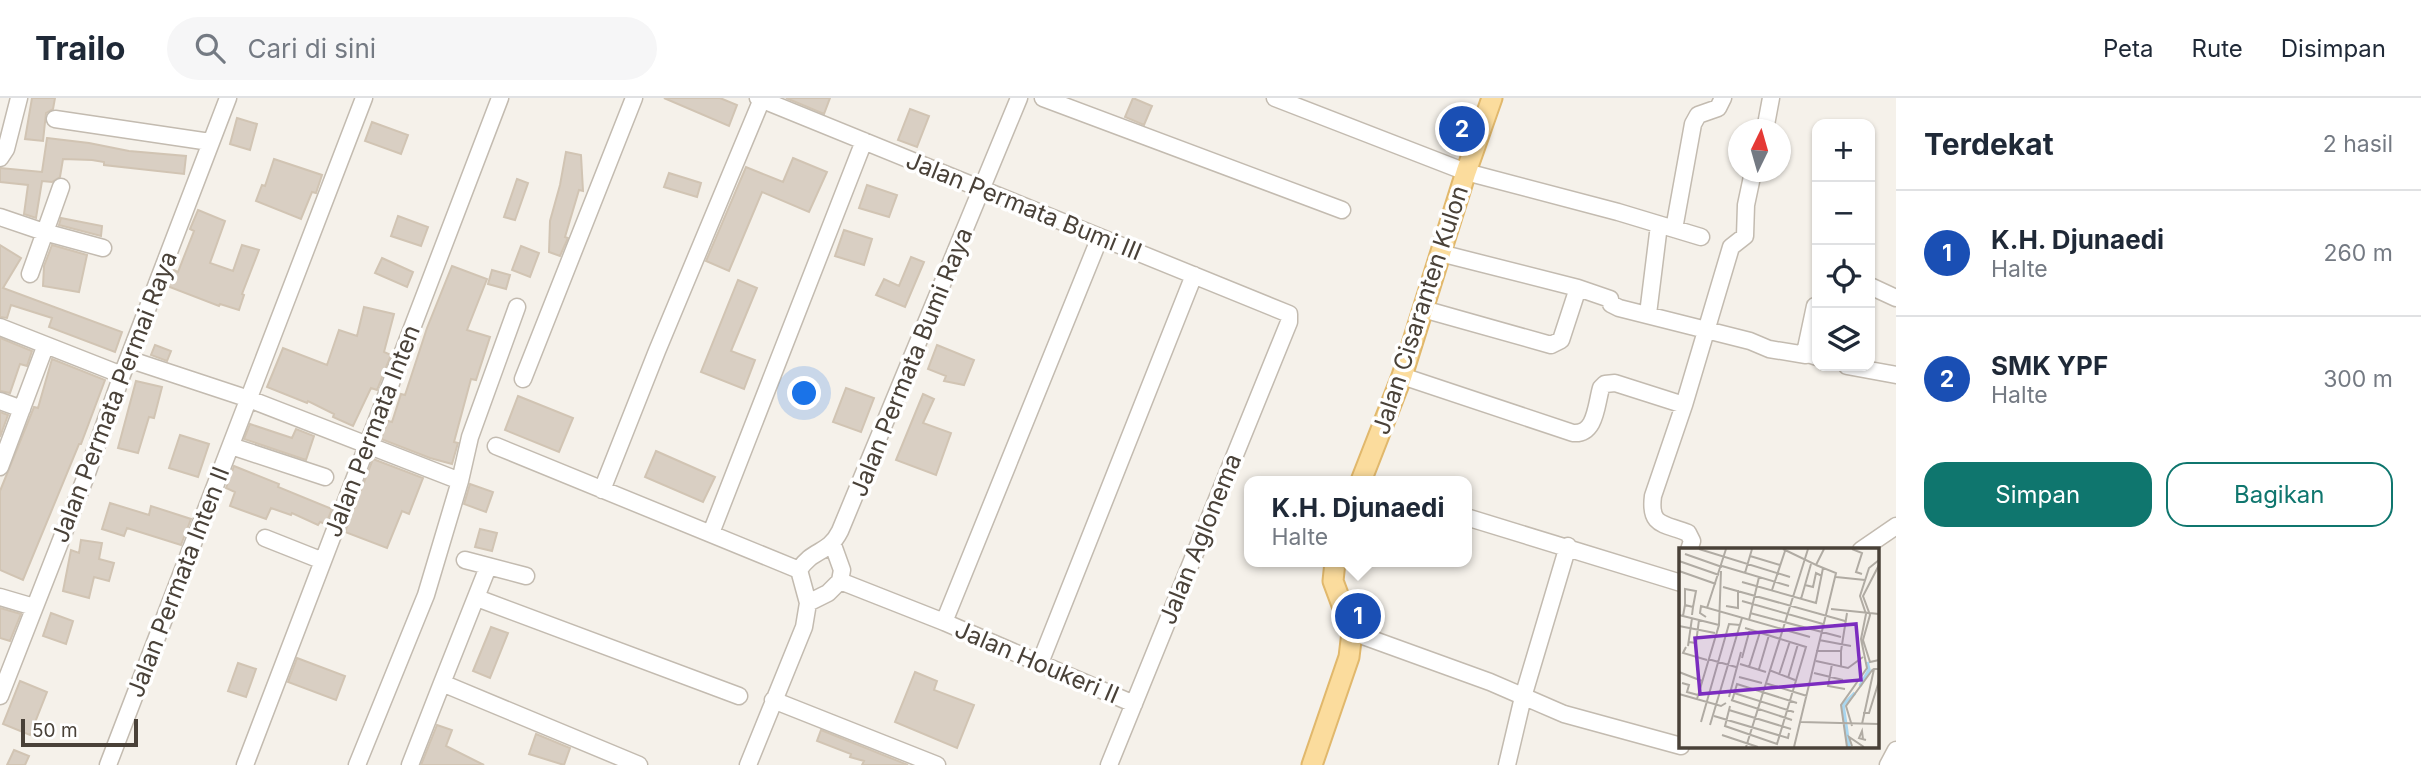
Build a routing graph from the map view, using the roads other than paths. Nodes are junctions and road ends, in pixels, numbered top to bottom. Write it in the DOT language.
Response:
graph roads {
  1 [pos="19,98"];
  2 [pos="228,98"];
  3 [pos="364,98"];
  4 [pos="500,98"];
  5 [pos="634,98"];
  6 [pos="1019,98"];
  7 [pos="1043,98"];
  8 [pos="1275,98"];
  9 [pos="1492,98"];
  10 [pos="1723,98"];
  11 [pos="1771,98"];
  12 [pos="760,99"];
  13 [pos="55,119"];
  14 [pos="1767,119"];
  15 [pos="864,141"];
  16 [pos="210,142"];
  17 [pos="0,158"];
  18 [pos="1466,172"];
  19 [pos="1752,182"];
  20 [pos="61,187"];
  21 [pos="982,189"];
  22 [pos="1342,210"];
  23 [pos="0,216"];
  24 [pos="1667,227"];
  25 [pos="44,232"];
  26 [pos="1701,236"];
  27 [pos="1100,237"];
  28 [pos="103,248"];
  29 [pos="1440,253"];
  30 [pos="30,274"];
  31 [pos="1194,275"];
  32 [pos="1578,288"];
  33 [pos="1875,288"];
  34 [pos="1896,298"];
  35 [pos="517,307"];
  36 [pos="1423,309"];
  37 [pos="1289,314"];
  38 [pos="1648,314"];
  39 [pos="1812,319"];
  40 [pos="0,327"];
  41 [pos="1707,330"];
  42 [pos="45,346"];
  43 [pos="1812,356"];
  44 [pos="128,359"];
  45 [pos="1874,371"];
  46 [pos="122,375"];
  47 [pos="1896,375"];
  48 [pos="1402,376"];
  49 [pos="523,379"];
  50 [pos="249,399"];
  51 [pos="0,401"];
  52 [pos="1684,405"];
  53 [pos="22,409"];
  54 [pos="367,444"];
  55 [pos="231,446"];
  56 [pos="496,446"];
  57 [pos="0,467"];
  58 [pos="1363,476"];
  59 [pos="326,477"];
  60 [pos="460,481"];
  61 [pos="603,490"];
  62 [pos="1472,519"];
  63 [pos="1896,526"];
  64 [pos="711,533"];
  65 [pos="265,538"];
  66 [pos="834,545"];
  67 [pos="1568,547"];
  68 [pos="1690,548"];
  69 [pos="1864,548"];
  70 [pos="465,560"];
  71 [pos="323,561"];
  72 [pos="488,567"];
  73 [pos="1334,567"];
  74 [pos="799,570"];
  75 [pos="526,576"];
  76 [pos="840,581"];
  77 [pos="1679,581"];
  78 [pos="0,597"];
  79 [pos="477,597"];
  80 [pos="808,603"];
  81 [pos="34,607"];
  82 [pos="944,622"];
  83 [pos="1352,632"];
  84 [pos="1040,663"];
  85 [pos="442,683"];
  86 [pos="0,696"];
  87 [pos="739,696"];
  88 [pos="1523,697"];
  89 [pos="773,700"];
  90 [pos="1134,704"];
  91 [pos="1679,745"];
  92 [pos="1896,750"];
  93 [pos="108,765"];
  94 [pos="245,765"];
  95 [pos="357,765"];
  96 [pos="410,765"];
  97 [pos="639,765"];
  98 [pos="748,765"];
  99 [pos="937,765"];
  100 [pos="1110,765"];
  101 [pos="1312,765"];
  102 [pos="1507,765"];
  103 [pos="1888,765"];
  1 -- 17 [label="street"];
  2 -- 16 [label="street, Jalan Permata Permai Raya"];
  3 -- 50 [label="street, Jalan Permata Inten II"];
  4 -- 54 [label="street, Jalan Permata Inten"];
  5 -- 49 [label="street"];
  6 -- 21 [label="street, Jalan Permata Bumi Raya"];
  7 -- 22 [label="street"];
  8 -- 18 [label="street"];
  9 -- 18 [label="main road, Jalan Cisaranten Kulon"];
  10 -- 24 [label="street"];
  11 -- 14 [label="street"];
  12 -- 15 [label="street, Jalan Permata Bumi III"];
  12 -- 61 [label="street"];
  13 -- 16 [label="street"];
  15 -- 21 [label="street, Jalan Permata Bumi III"];
  15 -- 64 [label="street"];
  16 -- 44 [label="street, Jalan Permata Permai Raya"];
  18 -- 24 [label="street"];
  18 -- 29 [label="main road, Jalan Cisaranten Kulon"];
  19 -- 41 [label="street"];
  20 -- 25 [label="street"];
  21 -- 27 [label="street, Jalan Permata Bumi III"];
  21 -- 66 [label="street, Jalan Permata Bumi Raya"];
  23 -- 25 [label="street"];
  24 -- 26 [label="street"];
  24 -- 38 [label="street"];
  25 -- 28 [label="street"];
  25 -- 30 [label="street"];
  27 -- 31 [label="street, Jalan Permata Bumi III"];
  27 -- 82 [label="street, Jalan Houkeri II"];
  29 -- 32 [label="street"];
  29 -- 36 [label="main road, Jalan Cisaranten Kulon"];
  31 -- 37 [label="street, Jalan Permata Bumi III"];
  31 -- 84 [label="street"];
  32 -- 36 [label="street"];
  32 -- 38 [label="street"];
  33 -- 34 [label="street"];
  35 -- 60 [label="street"];
  36 -- 48 [label="main road, Jalan Cisaranten Kulon"];
  37 -- 90 [label="street, Jalan Aglonema"];
  38 -- 41 [label="street"];
  39 -- 43 [label="street"];
  40 -- 42 [label="street"];
  41 -- 43 [label="street"];
  41 -- 52 [label="street"];
  42 -- 46 [label="street"];
  42 -- 53 [label="street"];
  44 -- 46 [label="street, Jalan Permata Permai Raya"];
  44 -- 50 [label="street"];
  45 -- 47 [label="street"];
  46 -- 81 [label="street, Jalan Permata Permai Raya"];
  48 -- 52 [label="street"];
  48 -- 58 [label="main road, Jalan Cisaranten Kulon"];
  50 -- 54 [label="street"];
  50 -- 55 [label="street, Jalan Permata Inten II"];
  51 -- 53 [label="street"];
  52 -- 68 [label="street"];
  53 -- 57 [label="street"];
  54 -- 60 [label="street"];
  54 -- 71 [label="street, Jalan Permata Inten"];
  55 -- 59 [label="street"];
  55 -- 93 [label="street, Jalan Permata Inten II"];
  56 -- 61 [label="street"];
  60 -- 95 [label="street"];
  61 -- 64 [label="street"];
  62 -- 67 [label="street"];
  63 -- 69 [label="street"];
  64 -- 74 [label="street"];
  65 -- 71 [label="street"];
  66 -- 74 [label="street"];
  66 -- 76 [label="street"];
  67 -- 77 [label="street"];
  67 -- 88 [label="street"];
  70 -- 72 [label="street"];
  71 -- 94 [label="street, Jalan Permata Inten"];
  72 -- 75 [label="street"];
  72 -- 79 [label="street"];
  73 -- 83 [label="main road"];
  74 -- 80 [label="street"];
  76 -- 80 [label="street"];
  76 -- 82 [label="street"];
  78 -- 81 [label="street"];
  79 -- 85 [label="street"];
  79 -- 87 [label="street"];
  80 -- 89 [label="street"];
  81 -- 86 [label="street, Jalan Permata Permai Raya"];
  82 -- 84 [label="street, Jalan Houkeri II"];
  83 -- 88 [label="street"];
  83 -- 101 [label="main road"];
  84 -- 90 [label="street, Jalan Houkeri II"];
  85 -- 96 [label="street"];
  85 -- 97 [label="street"];
  88 -- 91 [label="street"];
  88 -- 102 [label="street"];
  89 -- 98 [label="street"];
  89 -- 99 [label="street"];
  90 -- 100 [label="street, Jalan Aglonema"];
  92 -- 103 [label="street"];
}
